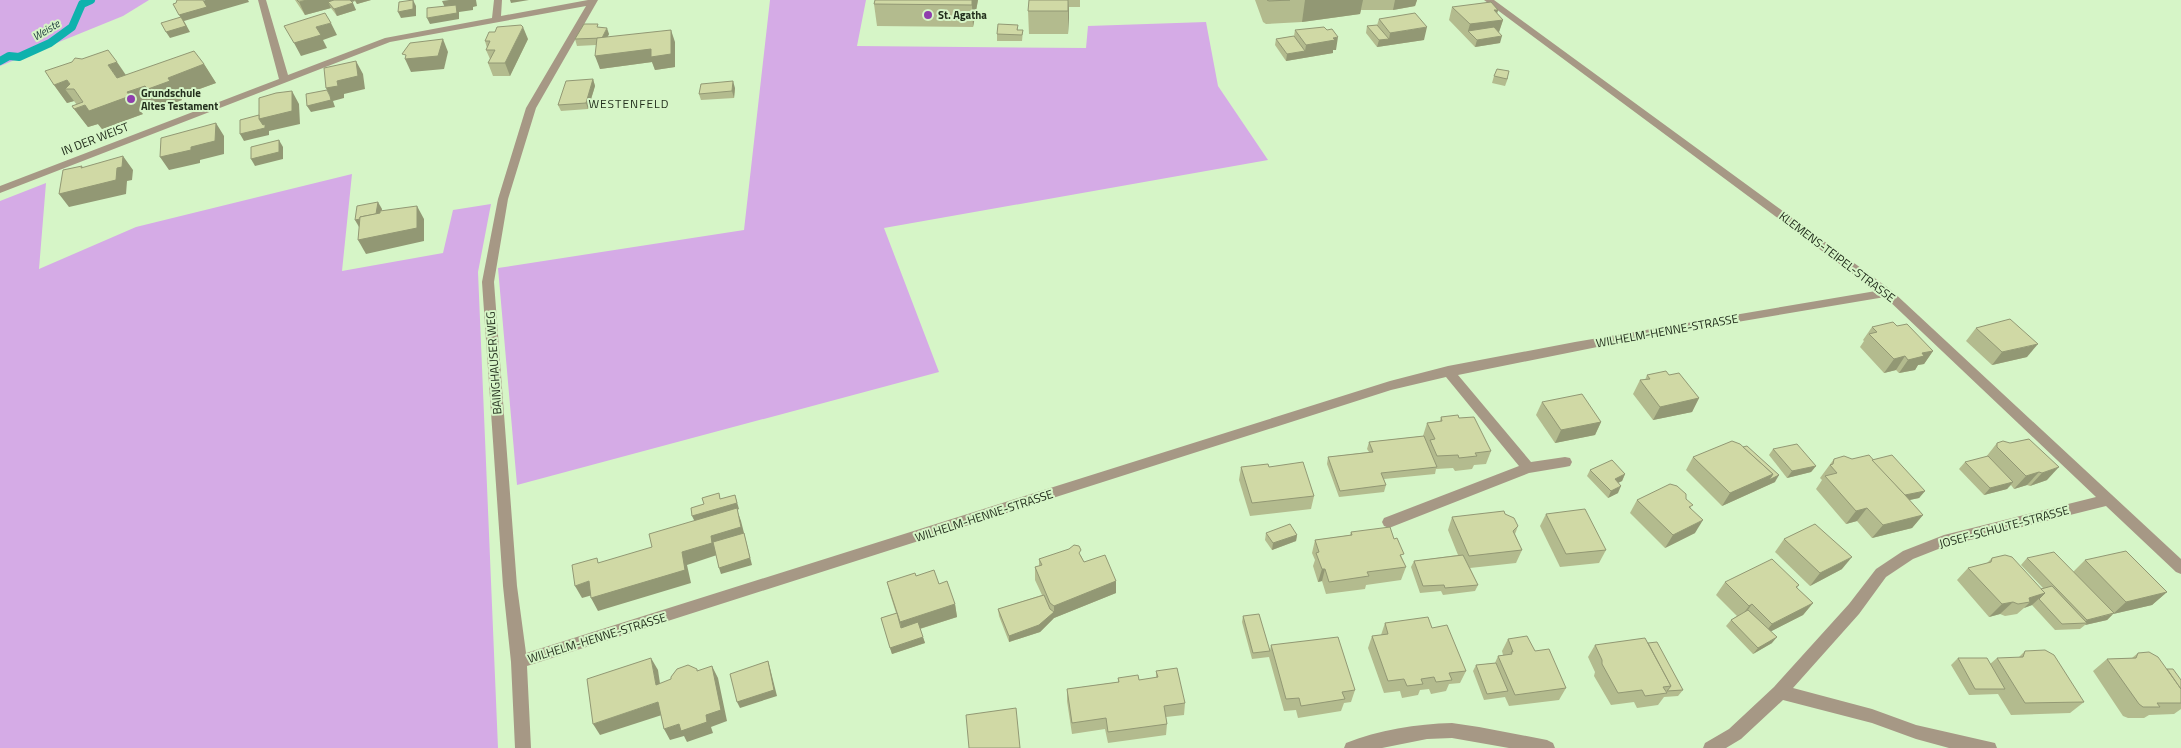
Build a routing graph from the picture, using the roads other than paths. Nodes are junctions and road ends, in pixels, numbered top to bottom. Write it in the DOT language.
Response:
graph roads {
  1 [pos="262,0"];
  2 [pos="498,0"];
  3 [pos="1488,0"];
  4 [pos="593,1"];
  5 [pos="496,19"];
  6 [pos="284,79"];
  7 [pos="0,190"];
  8 [pos="1887,293"];
  9 [pos="1448,371"];
  10 [pos="1565,462"];
  11 [pos="1528,468"];
  12 [pos="2108,500"];
  13 [pos="1389,522"];
  14 [pos="2181,568"];
  15 [pos="519,662"];
  16 [pos="1780,692"];
  17 [pos="522,748"];
  18 [pos="1352,748"];
  19 [pos="1547,748"];
  20 [pos="1711,748"];
  21 [pos="1989,748"];
  1 -- 6 [label="street"];
  2 -- 5 [label="street"];
  3 -- 8 [label="street, KLEMENS-TEIPEL-STRASSE"];
  4 -- 5 [label="street, IN DER WEIST"];
  4 -- 15 [label="street, BAINGHAUSER WEG"];
  5 -- 6 [label="street, IN DER WEIST"];
  6 -- 7 [label="street, IN DER WEIST"];
  8 -- 9 [label="street, WILHELM-HENNE-STRASSE"];
  8 -- 12 [label="street, KLEMENS-TEIPEL-STRASSE"];
  9 -- 11 [label="street"];
  9 -- 15 [label="street, WILHELM-HENNE-STRASSE"];
  10 -- 11 [label="street"];
  11 -- 13 [label="street"];
  12 -- 14 [label="street, KLEMENS-TEIPEL-STRASSE"];
  12 -- 16 [label="street, JOSEF-SCHULTE-STRASSE"];
  15 -- 17 [label="street, BAINGHAUSER WEG"];
  16 -- 20 [label="street, JOSEF-SCHULTE-STRASSE"];
  16 -- 21 [label="street"];
  18 -- 19 [label="street"];
}
